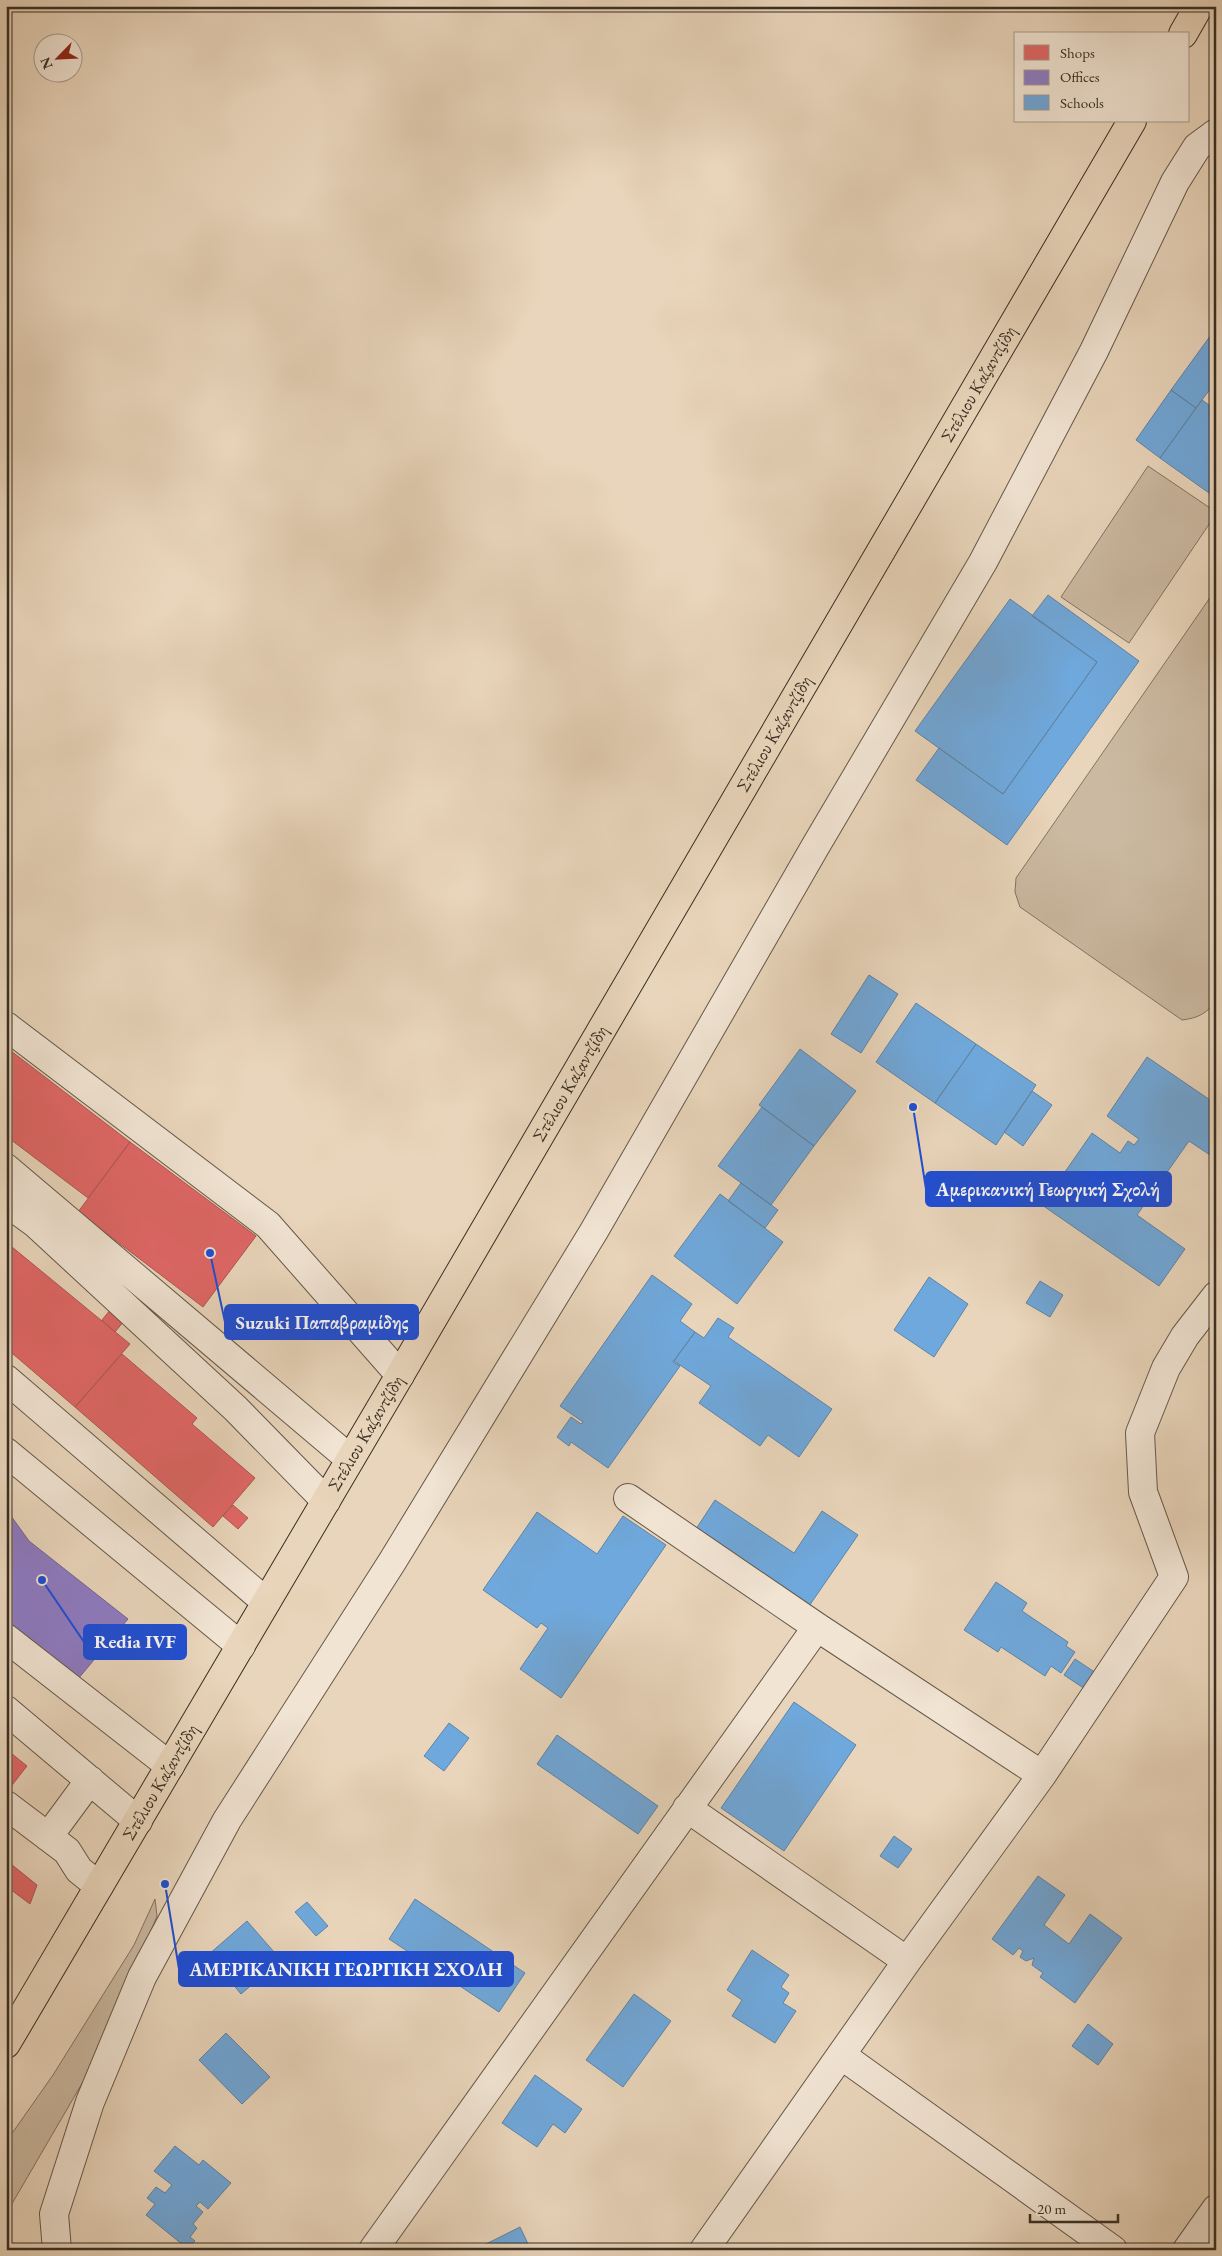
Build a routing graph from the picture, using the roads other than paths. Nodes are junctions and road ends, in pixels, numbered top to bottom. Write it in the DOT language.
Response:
graph roads {
  1 [pos="1199,6"];
  2 [pos="1184,32"];
  3 [pos="1131,122"];
  4 [pos="1216,134"];
  5 [pos="6,1026"];
  6 [pos="6,1168"];
  7 [pos="6,1202"];
  8 [pos="1216,1296"];
  9 [pos="400,1375"];
  10 [pos="6,1379"];
  11 [pos="6,1452"];
  12 [pos="350,1459"];
  13 [pos="628,1498"];
  14 [pos="326,1501"];
  15 [pos="266,1602"];
  16 [pos="817,1627"];
  17 [pos="6,1638"];
  18 [pos="241,1646"];
  19 [pos="6,1710"];
  20 [pos="170,1766"];
  21 [pos="1042,1775"];
  22 [pos="90,1780"];
  23 [pos="6,1805"];
  24 [pos="686,1808"];
  25 [pos="138,1821"];
  26 [pos="57,1844"];
  27 [pos="99,1886"];
  28 [pos="907,1961"];
  29 [pos="6,2044"];
  30 [pos="841,2055"];
  31 [pos="1216,2208"];
  32 [pos="57,2250"];
  33 [pos="373,2250"];
  34 [pos="704,2250"];
  35 [pos="1113,2250"];
  36 [pos="1187,2250"];
  1 -- 2 [label="main road"];
  3 -- 9 [label="main road, Στέλιου Καζαντζίδη"];
  4 -- 32 [label="lane"];
  5 -- 9 [label="lane"];
  6 -- 12 [label="lane"];
  7 -- 14 [label="lane"];
  8 -- 21 [label="lane"];
  9 -- 12 [label="main road, Στέλιου Καζαντζίδη"];
  10 -- 15 [label="lane"];
  11 -- 18 [label="lane"];
  12 -- 14 [label="main road, Στέλιου Καζαντζίδη"];
  13 -- 16 [label="lane"];
  14 -- 15 [label="main road, Στέλιου Καζαντζίδη"];
  15 -- 18 [label="main road, Στέλιου Καζαντζίδη"];
  16 -- 21 [label="lane"];
  16 -- 24 [label="lane"];
  17 -- 20 [label="lane"];
  18 -- 20 [label="main road, Στέλιου Καζαντζίδη"];
  19 -- 22 [label="lane"];
  20 -- 25 [label="main road, Στέλιου Καζαντζίδη"];
  21 -- 28 [label="lane"];
  22 -- 25 [label="lane"];
  22 -- 26 [label="lane"];
  23 -- 26 [label="lane"];
  24 -- 28 [label="lane"];
  24 -- 33 [label="lane"];
  25 -- 27 [label="main road, Στέλιου Καζαντζίδη"];
  26 -- 27 [label="lane"];
  27 -- 29 [label="main road, Στέλιου Καζαντζίδη"];
  28 -- 30 [label="lane"];
  30 -- 34 [label="lane"];
  30 -- 35 [label="lane"];
  31 -- 36 [label="lane"];
}
